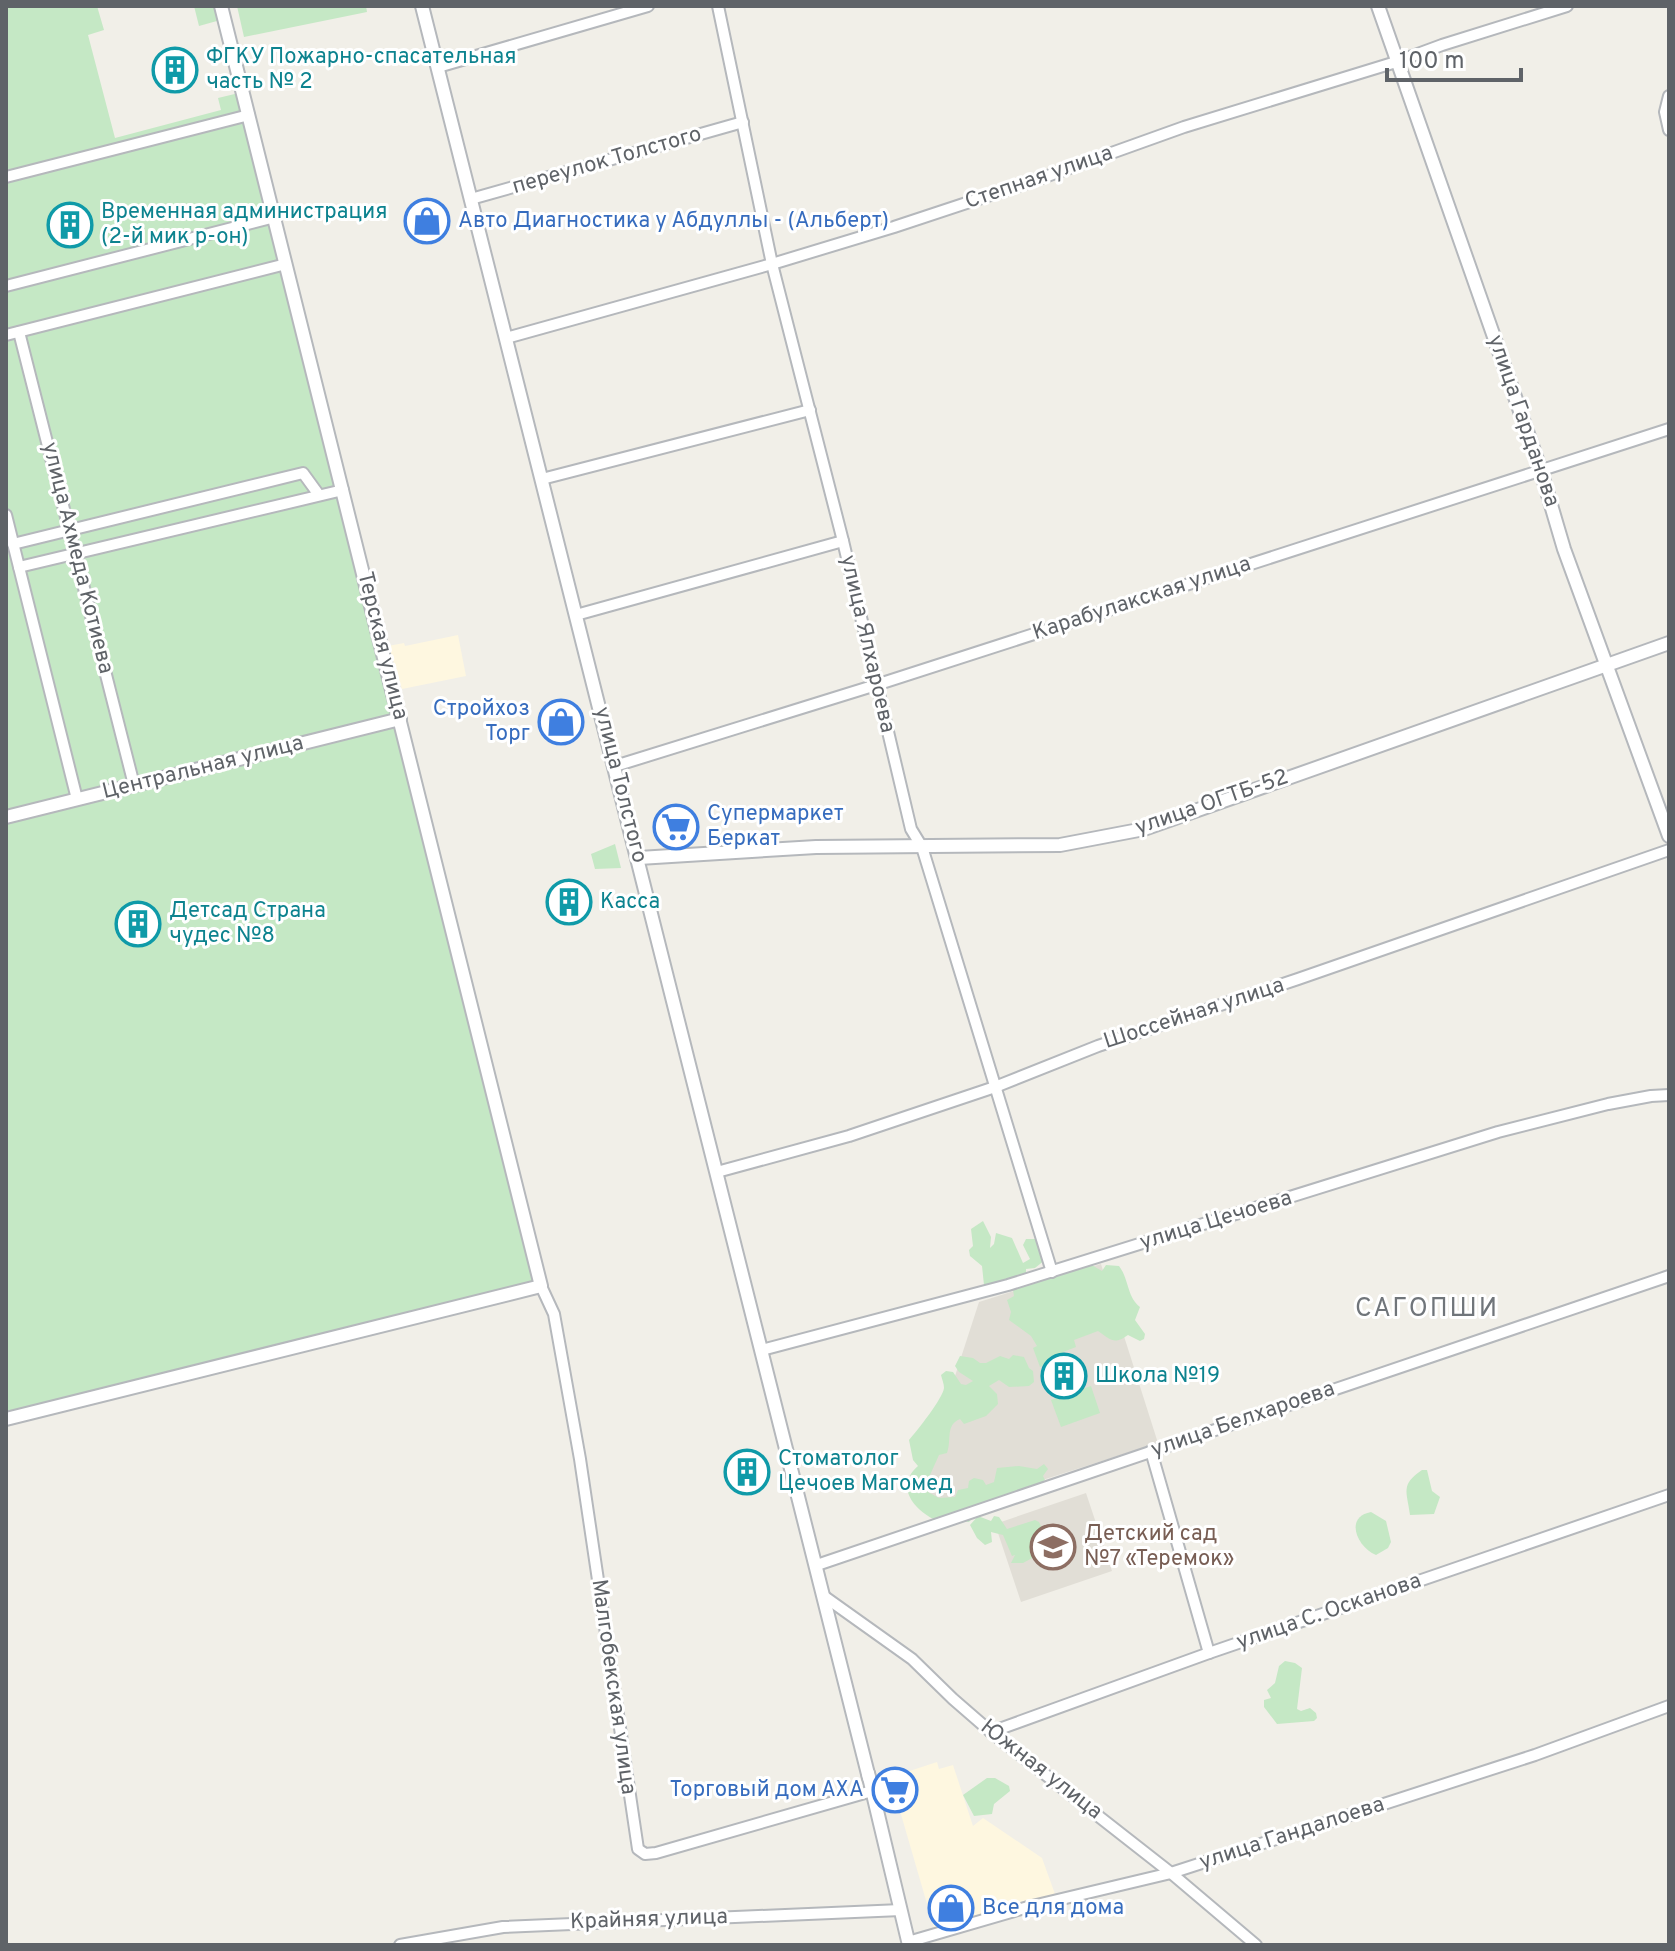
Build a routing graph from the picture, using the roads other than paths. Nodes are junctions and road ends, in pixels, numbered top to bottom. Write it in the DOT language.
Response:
graph roads {
  1 [pos="221,6"];
  2 [pos="422,6"];
  3 [pos="648,6"];
  4 [pos="718,6"];
  5 [pos="1378,6"];
  6 [pos="1567,6"];
  7 [pos="1396,62"];
  8 [pos="438,67"];
  9 [pos="1669,96"];
  10 [pos="249,115"];
  11 [pos="743,122"];
  12 [pos="1669,130"];
  13 [pos="6,177"];
  14 [pos="471,199"];
  15 [pos="275,217"];
  16 [pos="286,264"];
  17 [pos="772,264"];
  18 [pos="6,286"];
  19 [pos="19,332"];
  20 [pos="6,335"];
  21 [pos="506,338"];
  22 [pos="810,410"];
  23 [pos="1669,429"];
  24 [pos="1541,471"];
  25 [pos="542,479"];
  26 [pos="343,490"];
  27 [pos="319,495"];
  28 [pos="6,515"];
  29 [pos="70,530"];
  30 [pos="843,541"];
  31 [pos="11,549"];
  32 [pos="75,553"];
  33 [pos="19,567"];
  34 [pos="576,615"];
  35 [pos="1669,643"];
  36 [pos="1606,664"];
  37 [pos="876,685"];
  38 [pos="400,719"];
  39 [pos="615,766"];
  40 [pos="134,785"];
  41 [pos="77,799"];
  42 [pos="6,817"];
  43 [pos="1669,836"];
  44 [pos="922,847"];
  45 [pos="1669,850"];
  46 [pos="639,858"];
  47 [pos="995,1087"];
  48 [pos="1669,1095"];
  49 [pos="717,1172"];
  50 [pos="1052,1272"];
  51 [pos="1669,1276"];
  52 [pos="541,1286"];
  53 [pos="762,1350"];
  54 [pos="6,1419"];
  55 [pos="1151,1451"];
  56 [pos="1669,1495"];
  57 [pos="817,1565"];
  58 [pos="825,1597"];
  59 [pos="1209,1653"];
  60 [pos="1669,1706"];
  61 [pos="991,1732"];
  62 [pos="870,1785"];
  63 [pos="1171,1873"];
  64 [pos="901,1910"];
  65 [pos="909,1944"];
  66 [pos="400,1945"];
  67 [pos="1256,1945"];
  1 -- 10 [label="street, Терская улица"];
  2 -- 8 [label="street, улица Толстого"];
  3 -- 8 [label="street"];
  4 -- 11 [label="street, улица Ялхароева"];
  5 -- 7 [label="street, улица Гарданова"];
  6 -- 7 [label="street, Степная улица"];
  7 -- 17 [label="street, Степная улица"];
  7 -- 24 [label="street, улица Гарданова"];
  8 -- 14 [label="street, улица Толстого"];
  9 -- 12 [label="street"];
  10 -- 13 [label="street"];
  10 -- 15 [label="street, Терская улица"];
  11 -- 14 [label="street, переулок Толстого"];
  11 -- 17 [label="street, улица Ялхароева"];
  14 -- 21 [label="street, улица Толстого"];
  15 -- 16 [label="street, Терская улица"];
  15 -- 18 [label="street"];
  16 -- 19 [label="street"];
  16 -- 26 [label="street, Терская улица"];
  17 -- 21 [label="street, Степная улица"];
  17 -- 22 [label="street, улица Ялхароева"];
  19 -- 20 [label="street"];
  19 -- 29 [label="street, улица Ахмеда Котиева"];
  21 -- 25 [label="street, улица Толстого"];
  22 -- 25 [label="street"];
  22 -- 30 [label="street, улица Ялхароева"];
  23 -- 24 [label="street, Карабулакская улица"];
  24 -- 36 [label="street, улица Гарданова"];
  24 -- 37 [label="street, Карабулакская улица"];
  25 -- 34 [label="street, улица Толстого"];
  26 -- 27 [label="street"];
  26 -- 38 [label="street, Терская улица"];
  27 -- 29 [label="street"];
  27 -- 32 [label="street"];
  28 -- 31 [label="street"];
  29 -- 31 [label="street"];
  29 -- 32 [label="street, улица Ахмеда Котиева"];
  30 -- 34 [label="street"];
  30 -- 37 [label="street, улица Ялхароева"];
  31 -- 33 [label="street"];
  32 -- 33 [label="street"];
  32 -- 40 [label="street, улица Ахмеда Котиева"];
  33 -- 41 [label="street"];
  34 -- 39 [label="street, улица Толстого"];
  35 -- 36 [label="street, улица ОГТБ-52"];
  36 -- 43 [label="street, улица Гарданова"];
  36 -- 44 [label="street, улица ОГТБ-52"];
  37 -- 39 [label="street, Карабулакская улица"];
  37 -- 44 [label="street, улица Ялхароева"];
  38 -- 40 [label="street, Центральная улица"];
  38 -- 52 [label="street, Терская улица"];
  39 -- 46 [label="street, улица Толстого"];
  40 -- 41 [label="street, Центральная улица"];
  41 -- 42 [label="street, Центральная улица"];
  44 -- 46 [label="street, улица ОГТБ-52"];
  44 -- 47 [label="street, улица Ялхароева"];
  45 -- 47 [label="street, Шоссейная улица"];
  46 -- 49 [label="street, улица Толстого"];
  47 -- 49 [label="street, Шоссейная улица"];
  47 -- 50 [label="street, улица Ялхароева"];
  48 -- 50 [label="street, улица Цечоева"];
  49 -- 53 [label="street, улица Толстого"];
  50 -- 53 [label="street, улица Цечоева"];
  51 -- 55 [label="street, улица Белхароева"];
  52 -- 54 [label="street"];
  52 -- 62 [label="street, Малгобекская улица"];
  53 -- 57 [label="street, улица Толстого"];
  55 -- 57 [label="street, улица Белхароева"];
  55 -- 59 [label="street"];
  56 -- 59 [label="street, улица С. Осканова"];
  57 -- 58 [label="street"];
  57 -- 62 [label="street"];
  58 -- 61 [label="street, Южная улица"];
  58 -- 62 [label="street"];
  59 -- 61 [label="street, улица С. Осканова"];
  60 -- 63 [label="street, улица Гандалоева"];
  61 -- 63 [label="street, Южная улица"];
  62 -- 64 [label="street"];
  63 -- 65 [label="street, улица Гандалоева"];
  63 -- 67 [label="street, Южная улица"];
  64 -- 65 [label="street"];
  64 -- 66 [label="street, Крайняя улица"];
}
